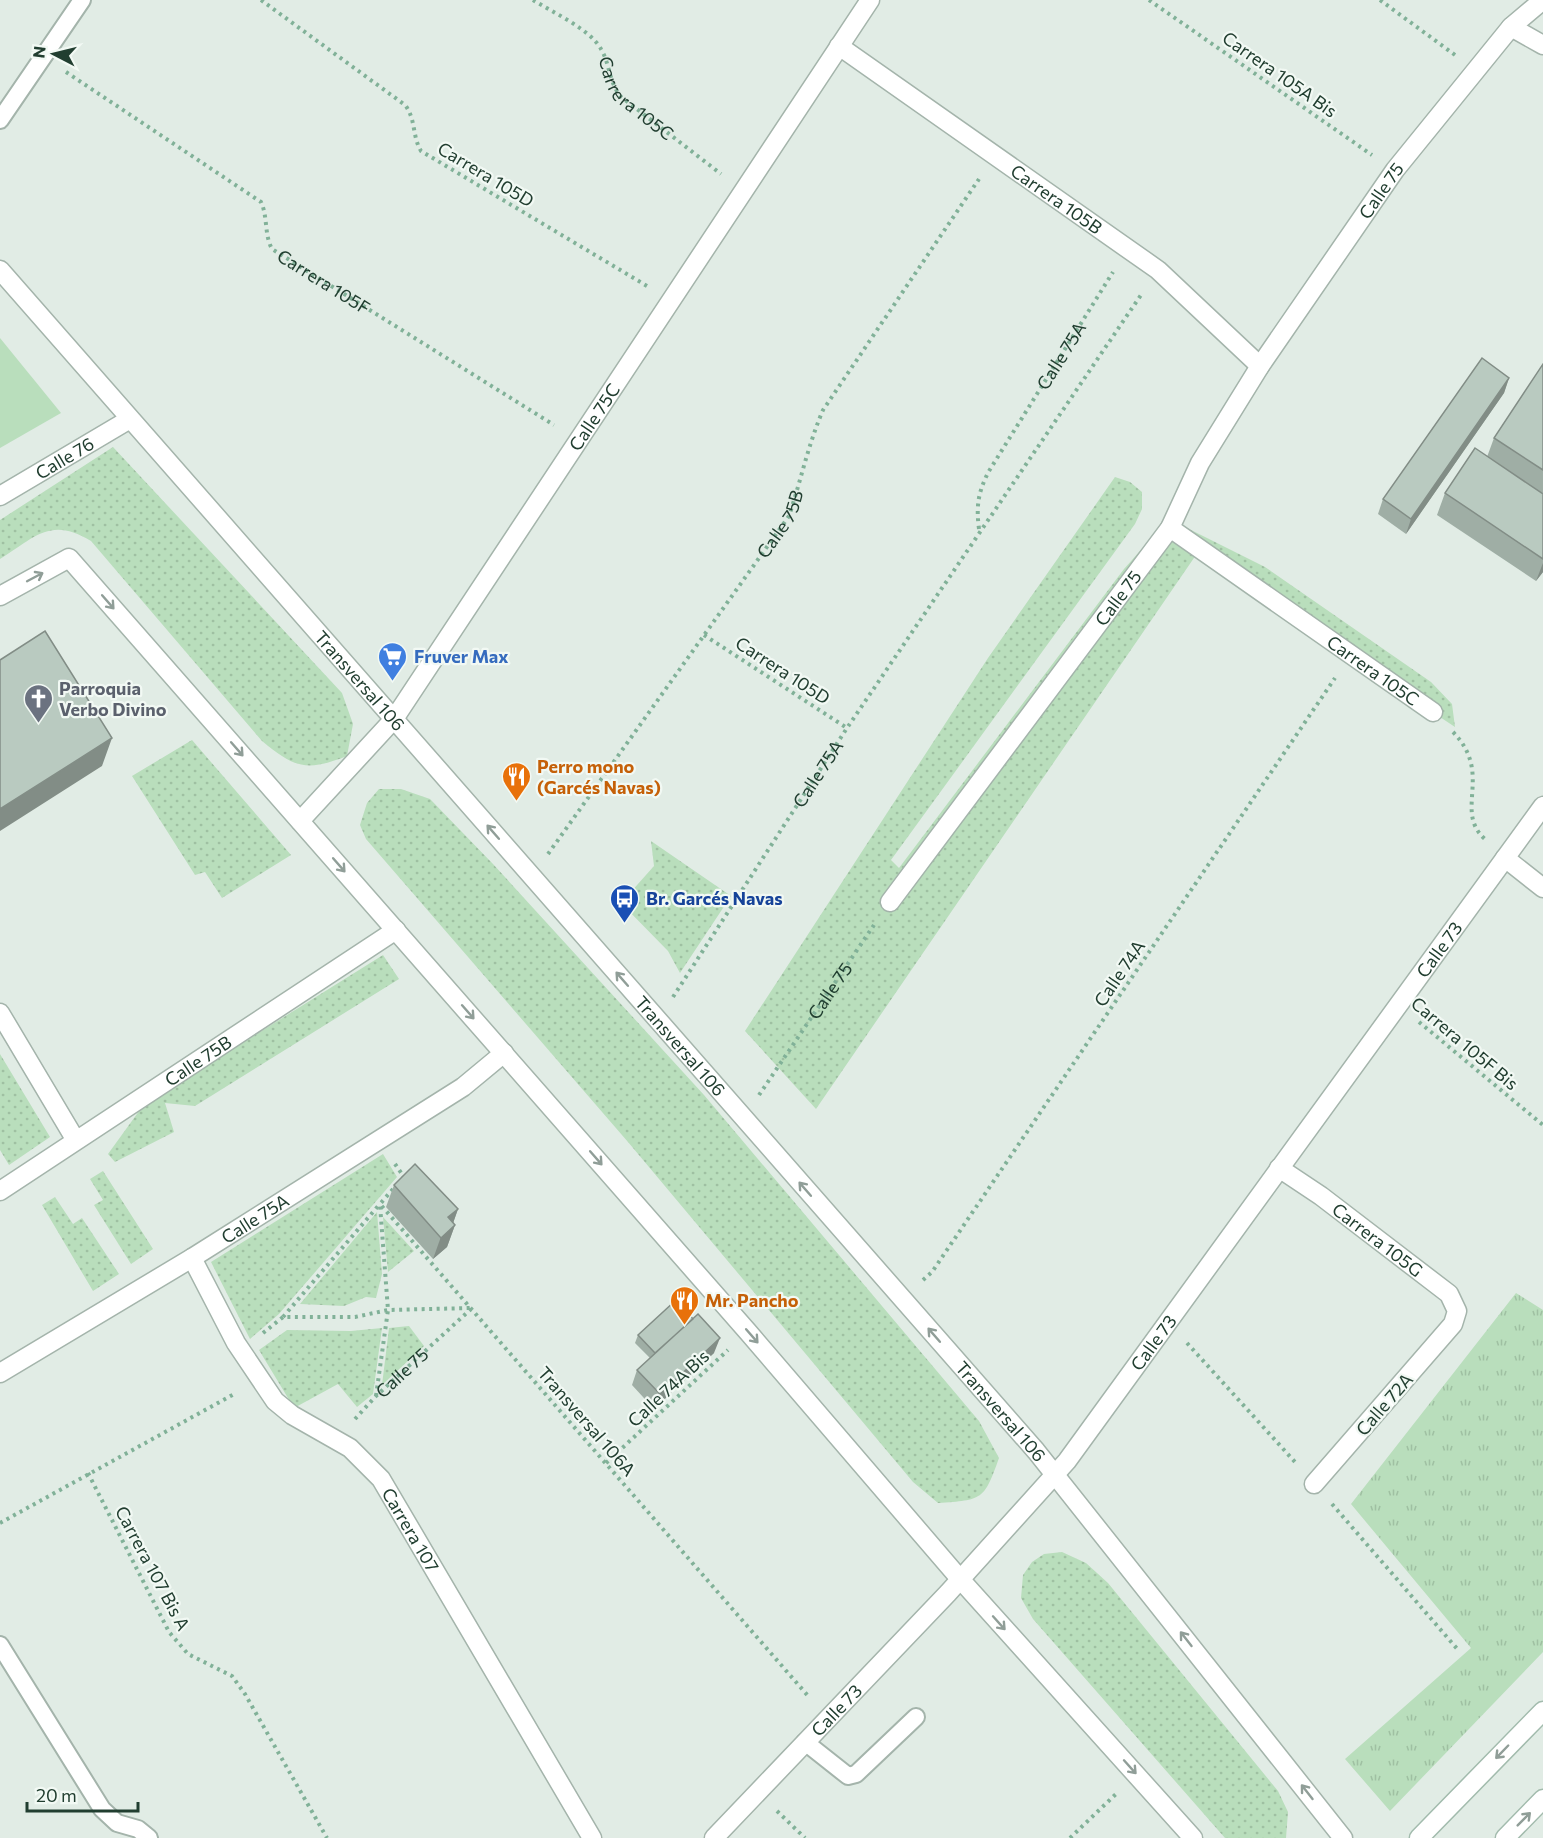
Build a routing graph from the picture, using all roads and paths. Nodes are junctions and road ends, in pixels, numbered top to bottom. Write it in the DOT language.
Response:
graph roads {
  1 [pos="82,0"];
  2 [pos="261,0"];
  3 [pos="533,0"];
  4 [pos="870,0"];
  5 [pos="1149,0"];
  6 [pos="1380,0"];
  7 [pos="1543,0"];
  8 [pos="1511,27"];
  9 [pos="1543,45"];
  10 [pos="839,46"];
  11 [pos="43,57"];
  12 [pos="1475,69"];
  13 [pos="0,120"];
  14 [pos="995,155"];
  15 [pos="1395,170"];
  16 [pos="744,192"];
  17 [pos="1128,249"];
  18 [pos="0,270"];
  19 [pos="1158,270"];
  20 [pos="671,300"];
  21 [pos="1260,366"];
  22 [pos="130,418"];
  23 [pos="578,440"];
  24 [pos="0,496"];
  25 [pos="1170,528"];
  26 [pos="979,530"];
  27 [pos="0,596"];
  28 [pos="704,635"];
  29 [pos="1351,655"];
  30 [pos="1433,712"];
  31 [pos="394,719"];
  32 [pos="847,728"];
  33 [pos="1543,806"];
  34 [pos="300,821"];
  35 [pos="1505,858"];
  36 [pos="532,877"];
  37 [pos="1543,888"];
  38 [pos="890,902"];
  39 [pos="396,930"];
  40 [pos="1398,1004"];
  41 [pos="0,1013"];
  42 [pos="657,1020"];
  43 [pos="504,1053"];
  44 [pos="744,1119"];
  45 [pos="1543,1125"];
  46 [pos="75,1139"];
  47 [pos="379,1139"];
  48 [pos="1279,1168"];
  49 [pos="0,1191"];
  50 [pos="380,1204"];
  51 [pos="192,1258"];
  52 [pos="901,1298"];
  53 [pos="471,1308"];
  54 [pos="388,1310"];
  55 [pos="283,1317"];
  56 [pos="1453,1324"];
  57 [pos="748,1332"];
  58 [pos="241,1351"];
  59 [pos="0,1373"];
  60 [pos="260,1380"];
  61 [pos="376,1396"];
  62 [pos="336,1440"];
  63 [pos="606,1463"];
  64 [pos="88,1473"];
  65 [pos="1056,1474"];
  66 [pos="1314,1484"];
  67 [pos="0,1523"];
  68 [pos="960,1580"];
  69 [pos="0,1645"];
  70 [pos="1543,1711"];
  71 [pos="916,1717"];
  72 [pos="827,1718"];
  73 [pos="805,1742"];
  74 [pos="1137,1774"];
  75 [pos="757,1791"];
  76 [pos="1543,1800"];
  77 [pos="149,1838"];
  78 [pos="327,1838"];
  79 [pos="592,1838"];
  80 [pos="714,1838"];
  81 [pos="805,1838"];
  82 [pos="1070,1838"];
  83 [pos="1193,1838"];
  84 [pos="1343,1838"];
  85 [pos="1419,1838"];
  86 [pos="1505,1838"];
  1 -- 11 [label="lane"];
  2 -- 20 [label="path, Carrera 105D"];
  3 -- 16 [label="path, Carrera 105C"];
  4 -- 10 [label="street, Calle 75C"];
  5 -- 15 [label="path, Carrera 105A Bis"];
  6 -- 12 [label="path"];
  7 -- 8 [label="street, Calle 75"];
  8 -- 9 [label="street"];
  8 -- 12 [label="street, Calle 75"];
  10 -- 14 [label="street, Carrera 105B"];
  10 -- 16 [label="street, Calle 75C"];
  11 -- 13 [label="lane"];
  11 -- 23 [label="path, Carrera 105F"];
  12 -- 15 [label="street, Calle 75"];
  14 -- 17 [label="street, Carrera 105B"];
  14 -- 28 [label="path, Calle 75B"];
  15 -- 21 [label="street, Calle 75"];
  16 -- 20 [label="street, Calle 75C"];
  17 -- 19 [label="street, Carrera 105B"];
  17 -- 26 [label="path, Calle 75A"];
  18 -- 22 [label="street, Transversal 106"];
  19 -- 21 [label="street, Carrera 105B"];
  19 -- 26 [label="path, Calle 75A"];
  20 -- 23 [label="street, Calle 75C"];
  21 -- 25 [label="street, Calle 75"];
  22 -- 24 [label="street, Calle 76"];
  22 -- 31 [label="street, Transversal 106"];
  23 -- 31 [label="street, Calle 75C"];
  25 -- 29 [label="street, Carrera 105C"];
  25 -- 38 [label="street, Calle 75"];
  26 -- 32 [label="path, Calle 75A"];
  27 -- 34 [label="street, one-way"];
  28 -- 32 [label="path, Carrera 105D"];
  28 -- 36 [label="path, Calle 75B"];
  29 -- 30 [label="street, Carrera 105C"];
  29 -- 52 [label="path, Calle 74A"];
  30 -- 35 [label="path, Carrera 105C"];
  31 -- 34 [label="street, Calle 75C"];
  36 -- 31 [label="street, Transversal 106, one-way"];
  32 -- 42 [label="path, Calle 75A"];
  33 -- 35 [label="street, Calle 73"];
  34 -- 39 [label="street, one-way"];
  35 -- 37 [label="street"];
  35 -- 40 [label="street, Calle 73"];
  42 -- 36 [label="street, Transversal 106, one-way"];
  38 -- 44 [label="path, Calle 75"];
  39 -- 43 [label="street, one-way"];
  39 -- 46 [label="street, Calle 75B"];
  40 -- 45 [label="path, Carrera 105F Bis"];
  40 -- 48 [label="street, Calle 73"];
  41 -- 46 [label="street"];
  42 -- 44 [label="street, Transversal 106"];
  43 -- 47 [label="street, Calle 75A"];
  43 -- 57 [label="street, one-way"];
  52 -- 44 [label="street, Transversal 106, one-way"];
  46 -- 49 [label="street, Calle 75B"];
  47 -- 50 [label="path"];
  47 -- 51 [label="street, Calle 75A"];
  48 -- 56 [label="street, Carrera 105G"];
  48 -- 65 [label="street, Calle 73"];
  50 -- 53 [label="path, Transversal 106A"];
  50 -- 54 [label="path"];
  50 -- 55 [label="path"];
  51 -- 58 [label="street, Carrera 107"];
  51 -- 59 [label="street, Calle 75A"];
  65 -- 52 [label="street, Transversal 106, one-way"];
  53 -- 54 [label="path"];
  53 -- 61 [label="path, Calle 75"];
  53 -- 63 [label="path, Transversal 106A"];
  54 -- 55 [label="path"];
  54 -- 61 [label="path"];
  55 -- 58 [label="path"];
  56 -- 66 [label="street, Calle 72A"];
  57 -- 63 [label="path, Calle 74A Bis"];
  57 -- 68 [label="street, one-way"];
  58 -- 60 [label="street, Carrera 107"];
  60 -- 62 [label="street, Carrera 107"];
  60 -- 64 [label="path"];
  61 -- 62 [label="path, Calle 75"];
  62 -- 79 [label="street, Carrera 107"];
  63 -- 72 [label="path, Transversal 106A"];
  64 -- 67 [label="path"];
  64 -- 78 [label="path, Carrera 107 Bis A"];
  65 -- 68 [label="street, Calle 73"];
  84 -- 65 [label="street, Transversal 106, one-way"];
  68 -- 72 [label="street, Calle 73"];
  68 -- 74 [label="street, one-way"];
  69 -- 77 [label="lane"];
  70 -- 85 [label="street, one-way"];
  71 -- 73 [label="lane"];
  72 -- 73 [label="street, Calle 73"];
  73 -- 75 [label="street, Calle 73"];
  74 -- 82 [label="path"];
  74 -- 83 [label="street"];
  75 -- 80 [label="street, Calle 73"];
  75 -- 81 [label="path"];
  86 -- 76 [label="street, one-way"];
}
